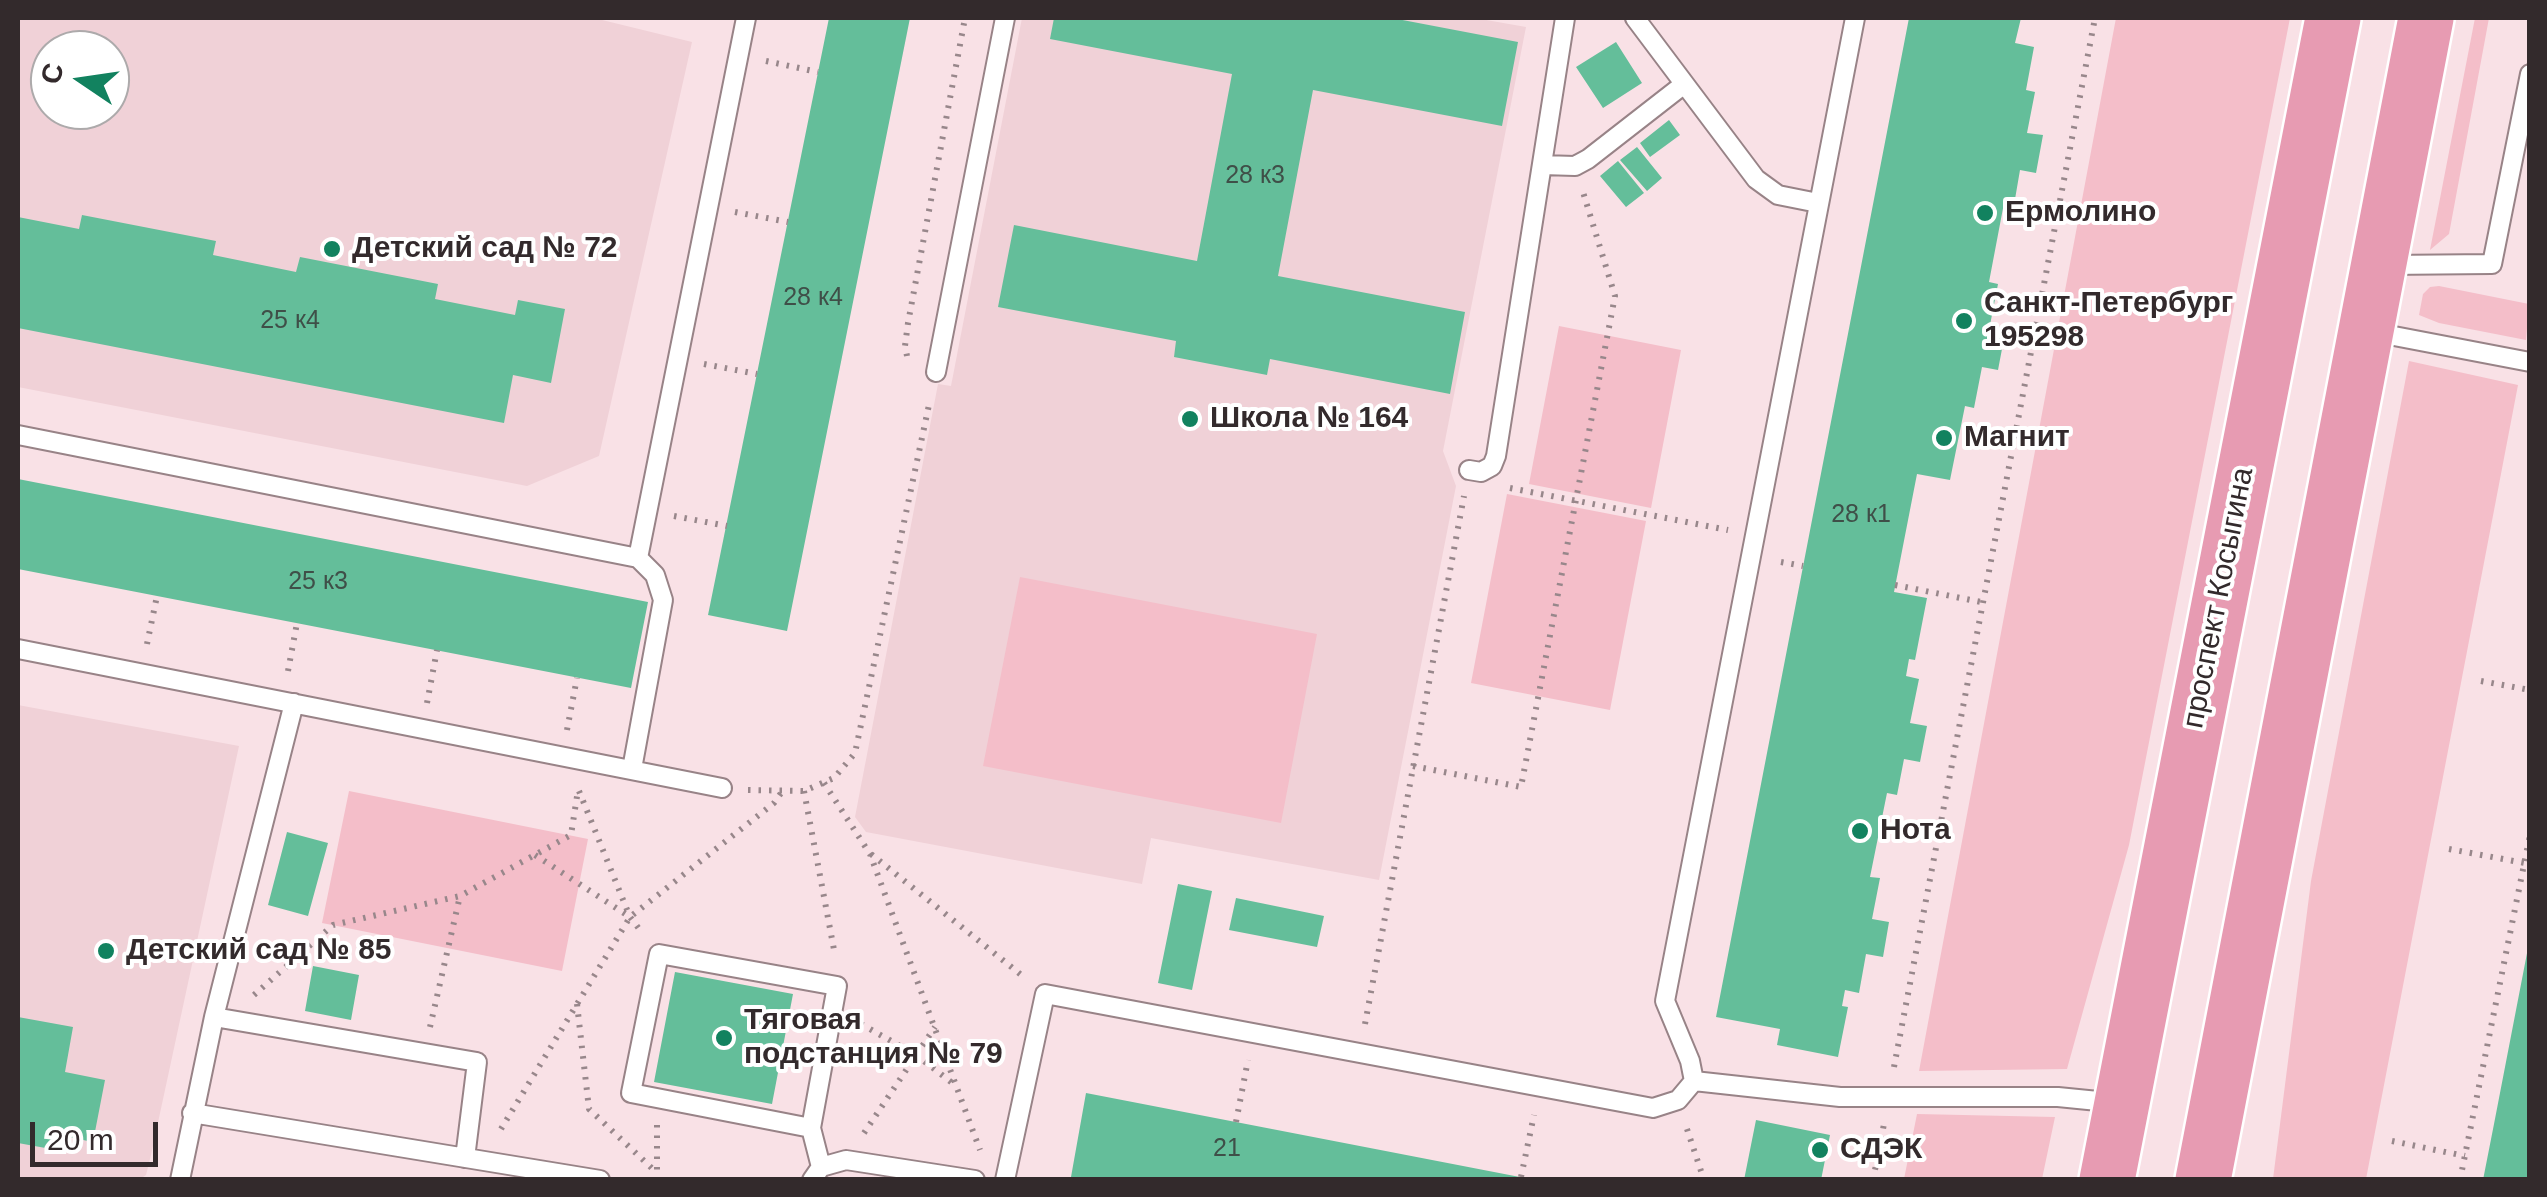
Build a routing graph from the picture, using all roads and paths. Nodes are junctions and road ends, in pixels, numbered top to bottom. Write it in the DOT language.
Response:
graph roads {
  1 [pos="746,18"];
  2 [pos="965,18"];
  3 [pos="1005,18"];
  4 [pos="1564,18"];
  5 [pos="1635,18"];
  6 [pos="1855,18"];
  7 [pos="2095,18"];
  8 [pos="2334,18"];
  9 [pos="2426,18"];
  10 [pos="738,56"];
  11 [pos="818,72"];
  12 [pos="2530,74"];
  13 [pos="1682,84"];
  14 [pos="943,138"];
  15 [pos="1542,165"];
  16 [pos="1575,166"];
  17 [pos="1818,203"];
  18 [pos="709,207"];
  19 [pos="788,222"];
  20 [pos="2379,266"];
  21 [pos="2367,331"];
  22 [pos="678,359"];
  23 [pos="2530,362"];
  24 [pos="936,372"];
  25 [pos="757,374"];
  26 [pos="18,435"];
  27 [pos="1468,475"];
  28 [pos="1576,501"];
  29 [pos="648,511"];
  30 [pos="727,526"];
  31 [pos="1754,534"];
  32 [pos="638,558"];
  33 [pos="1895,585"];
  34 [pos="157,596"];
  35 [pos="1981,602"];
  36 [pos="297,623"];
  37 [pos="18,649"];
  38 [pos="437,650"];
  39 [pos="142,673"];
  40 [pos="578,678"];
  41 [pos="2481,681"];
  42 [pos="2530,690"];
  43 [pos="294,703"];
  44 [pos="422,727"];
  45 [pos="569,757"];
  46 [pos="1414,766"];
  47 [pos="632,769"];
  48 [pos="824,784"];
  49 [pos="722,788"];
  50 [pos="578,789"];
  51 [pos="804,791"];
  52 [pos="780,792"];
  53 [pos="2530,835"];
  54 [pos="2449,849"];
  55 [pos="870,854"];
  56 [pos="535,856"];
  57 [pos="2530,864"];
  58 [pos="460,896"];
  59 [pos="630,916"];
  60 [pos="659,954"];
  61 [pos="837,986"];
  62 [pos="1045,994"];
  63 [pos="832,1010"];
  64 [pos="214,1017"];
  65 [pos="936,1026"];
  66 [pos="1253,1033"];
  67 [pos="424,1053"];
  68 [pos="1360,1053"];
  69 [pos="916,1055"];
  70 [pos="1694,1081"];
  71 [pos="956,1086"];
  72 [pos="1540,1086"];
  73 [pos="657,1098"];
  74 [pos="1888,1098"];
  75 [pos="1678,1100"];
  76 [pos="2122,1103"];
  77 [pos="192,1113"];
  78 [pos="1236,1122"];
  79 [pos="810,1128"];
  80 [pos="2392,1142"];
  81 [pos="2465,1156"];
  82 [pos="465,1158"];
  83 [pos="846,1160"];
  84 [pos="984,1161"];
  85 [pos="817,1173"];
  86 [pos="1521,1177"];
  87 [pos="180,1180"];
  88 [pos="600,1180"];
  89 [pos="657,1180"];
  90 [pos="975,1180"];
  91 [pos="1006,1180"];
  92 [pos="1704,1180"];
  93 [pos="1873,1180"];
  94 [pos="2107,1180"];
  95 [pos="2204,1180"];
  96 [pos="2460,1180"];
  1 -- 10 [label="lane"];
  2 -- 14 [label="path"];
  3 -- 24 [label="lane"];
  4 -- 15 [label="lane"];
  5 -- 13 [label="lane"];
  6 -- 17 [label="lane"];
  7 -- 35 [label="path"];
  8 -- 76 [label="main road, проспект Косыгина"];
  9 -- 20 [label="main road"];
  10 -- 11 [label="path"];
  10 -- 18 [label="lane"];
  12 -- 20 [label="lane"];
  13 -- 16 [label="lane"];
  13 -- 17 [label="lane"];
  15 -- 16 [label="lane"];
  15 -- 27 [label="lane"];
  16 -- 28 [label="path"];
  17 -- 31 [label="lane"];
  18 -- 19 [label="path"];
  18 -- 22 [label="lane"];
  20 -- 21 [label="main road"];
  21 -- 23 [label="lane"];
  21 -- 95 [label="main road"];
  22 -- 25 [label="path"];
  22 -- 29 [label="lane"];
  24 -- 48 [label="path"];
  26 -- 32 [label="lane"];
  27 -- 28 [label="path"];
  27 -- 46 [label="path"];
  28 -- 31 [label="path"];
  28 -- 46 [label="path"];
  29 -- 30 [label="path"];
  29 -- 32 [label="lane"];
  31 -- 70 [label="lane"];
  32 -- 47 [label="lane"];
  33 -- 35 [label="path"];
  34 -- 39 [label="path"];
  35 -- 74 [label="path"];
  36 -- 43 [label="path"];
  37 -- 39 [label="lane"];
  38 -- 44 [label="path"];
  39 -- 43 [label="lane"];
  40 -- 45 [label="path"];
  41 -- 42 [label="path"];
  43 -- 44 [label="lane"];
  43 -- 64 [label="lane"];
  44 -- 45 [label="lane"];
  45 -- 47 [label="lane"];
  45 -- 50 [label="path"];
  46 -- 68 [label="path"];
  47 -- 49 [label="lane"];
  48 -- 51 [label="path"];
  48 -- 55 [label="path"];
  49 -- 52 [label="path"];
  50 -- 56 [label="path"];
  50 -- 59 [label="path"];
  51 -- 52 [label="path"];
  51 -- 61 [label="path"];
  52 -- 59 [label="path"];
  53 -- 81 [label="path"];
  54 -- 57 [label="path"];
  55 -- 62 [label="path"];
  55 -- 65 [label="path"];
  56 -- 58 [label="path"];
  56 -- 59 [label="path"];
  58 -- 64 [label="path"];
  58 -- 67 [label="path"];
  59 -- 60 [label="path"];
  59 -- 82 [label="path"];
  60 -- 61 [label="lane"];
  60 -- 73 [label="lane"];
  61 -- 63 [label="lane"];
  62 -- 66 [label="lane"];
  62 -- 91 [label="lane"];
  63 -- 69 [label="path"];
  63 -- 79 [label="lane"];
  64 -- 67 [label="lane"];
  64 -- 77 [label="lane"];
  65 -- 69 [label="path"];
  65 -- 71 [label="path"];
  66 -- 68 [label="lane"];
  66 -- 78 [label="path"];
  67 -- 82 [label="lane"];
  68 -- 72 [label="lane"];
  69 -- 71 [label="path"];
  69 -- 83 [label="path"];
  70 -- 74 [label="lane"];
  70 -- 75 [label="lane"];
  71 -- 84 [label="path"];
  72 -- 75 [label="lane"];
  72 -- 86 [label="path"];
  73 -- 79 [label="lane"];
  73 -- 89 [label="path"];
  74 -- 76 [label="lane"];
  74 -- 93 [label="path"];
  75 -- 92 [label="path"];
  76 -- 94 [label="main road, проспект Косыгина"];
  77 -- 82 [label="lane"];
  77 -- 87 [label="lane"];
  79 -- 85 [label="lane"];
  80 -- 81 [label="path"];
  81 -- 96 [label="path"];
  82 -- 88 [label="lane"];
  83 -- 85 [label="lane"];
  83 -- 90 [label="lane"];
}
